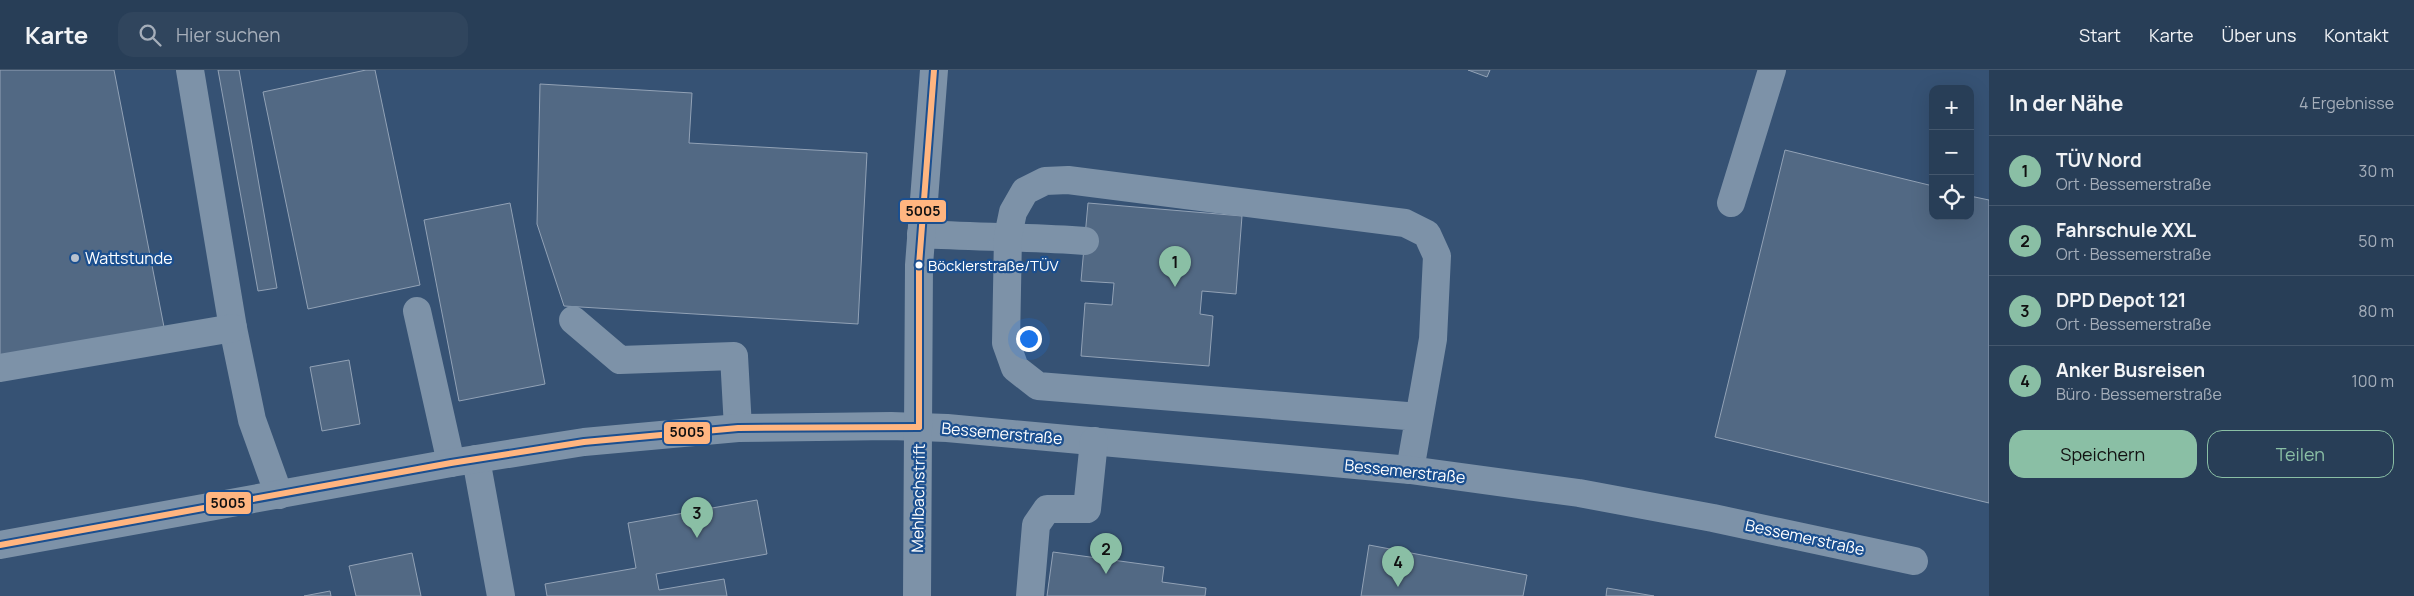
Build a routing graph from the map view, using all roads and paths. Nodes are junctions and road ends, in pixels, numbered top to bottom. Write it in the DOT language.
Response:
graph roads {
  1 [pos="190,70"];
  2 [pos="934,70"];
  3 [pos="1772,70"];
  4 [pos="1731,203"];
  5 [pos="921,234"];
  6 [pos="1008,236"];
  7 [pos="1085,241"];
  8 [pos="417,311"];
  9 [pos="573,320"];
  10 [pos="233,328"];
  11 [pos="0,368"];
  12 [pos="1419,417"];
  13 [pos="919,427"];
  14 [pos="738,428"];
  15 [pos="1094,441"];
  16 [pos="463,461"];
  17 [pos="1410,470"];
  18 [pos="279,495"];
  19 [pos="0,545"];
  20 [pos="1914,561"];
  21 [pos="501,596"];
  22 [pos="917,596"];
  23 [pos="1030,596"];
  1 -- 10 [label="street"];
  2 -- 5 [label="street, Mehlbachstrift"];
  3 -- 4 [label="street"];
  5 -- 6 [label="street"];
  5 -- 13 [label="street, Mehlbachstrift"];
  6 -- 7 [label="street"];
  6 -- 12 [label="street"];
  6 -- 12 [label="street"];
  8 -- 16 [label="street"];
  9 -- 14 [label="street"];
  10 -- 11 [label="street"];
  10 -- 18 [label="street"];
  12 -- 17 [label="street"];
  13 -- 14 [label="street, Bessemerstraße"];
  13 -- 15 [label="street, Bessemerstraße"];
  13 -- 22 [label="street, Mehlbachstrift"];
  14 -- 16 [label="street, Bessemerstraße"];
  15 -- 17 [label="street, Bessemerstraße"];
  15 -- 23 [label="street"];
  16 -- 18 [label="street, Bessemerstraße"];
  16 -- 21 [label="street"];
  17 -- 20 [label="street, Bessemerstraße"];
  18 -- 19 [label="street, Bessemerstraße"];
}
